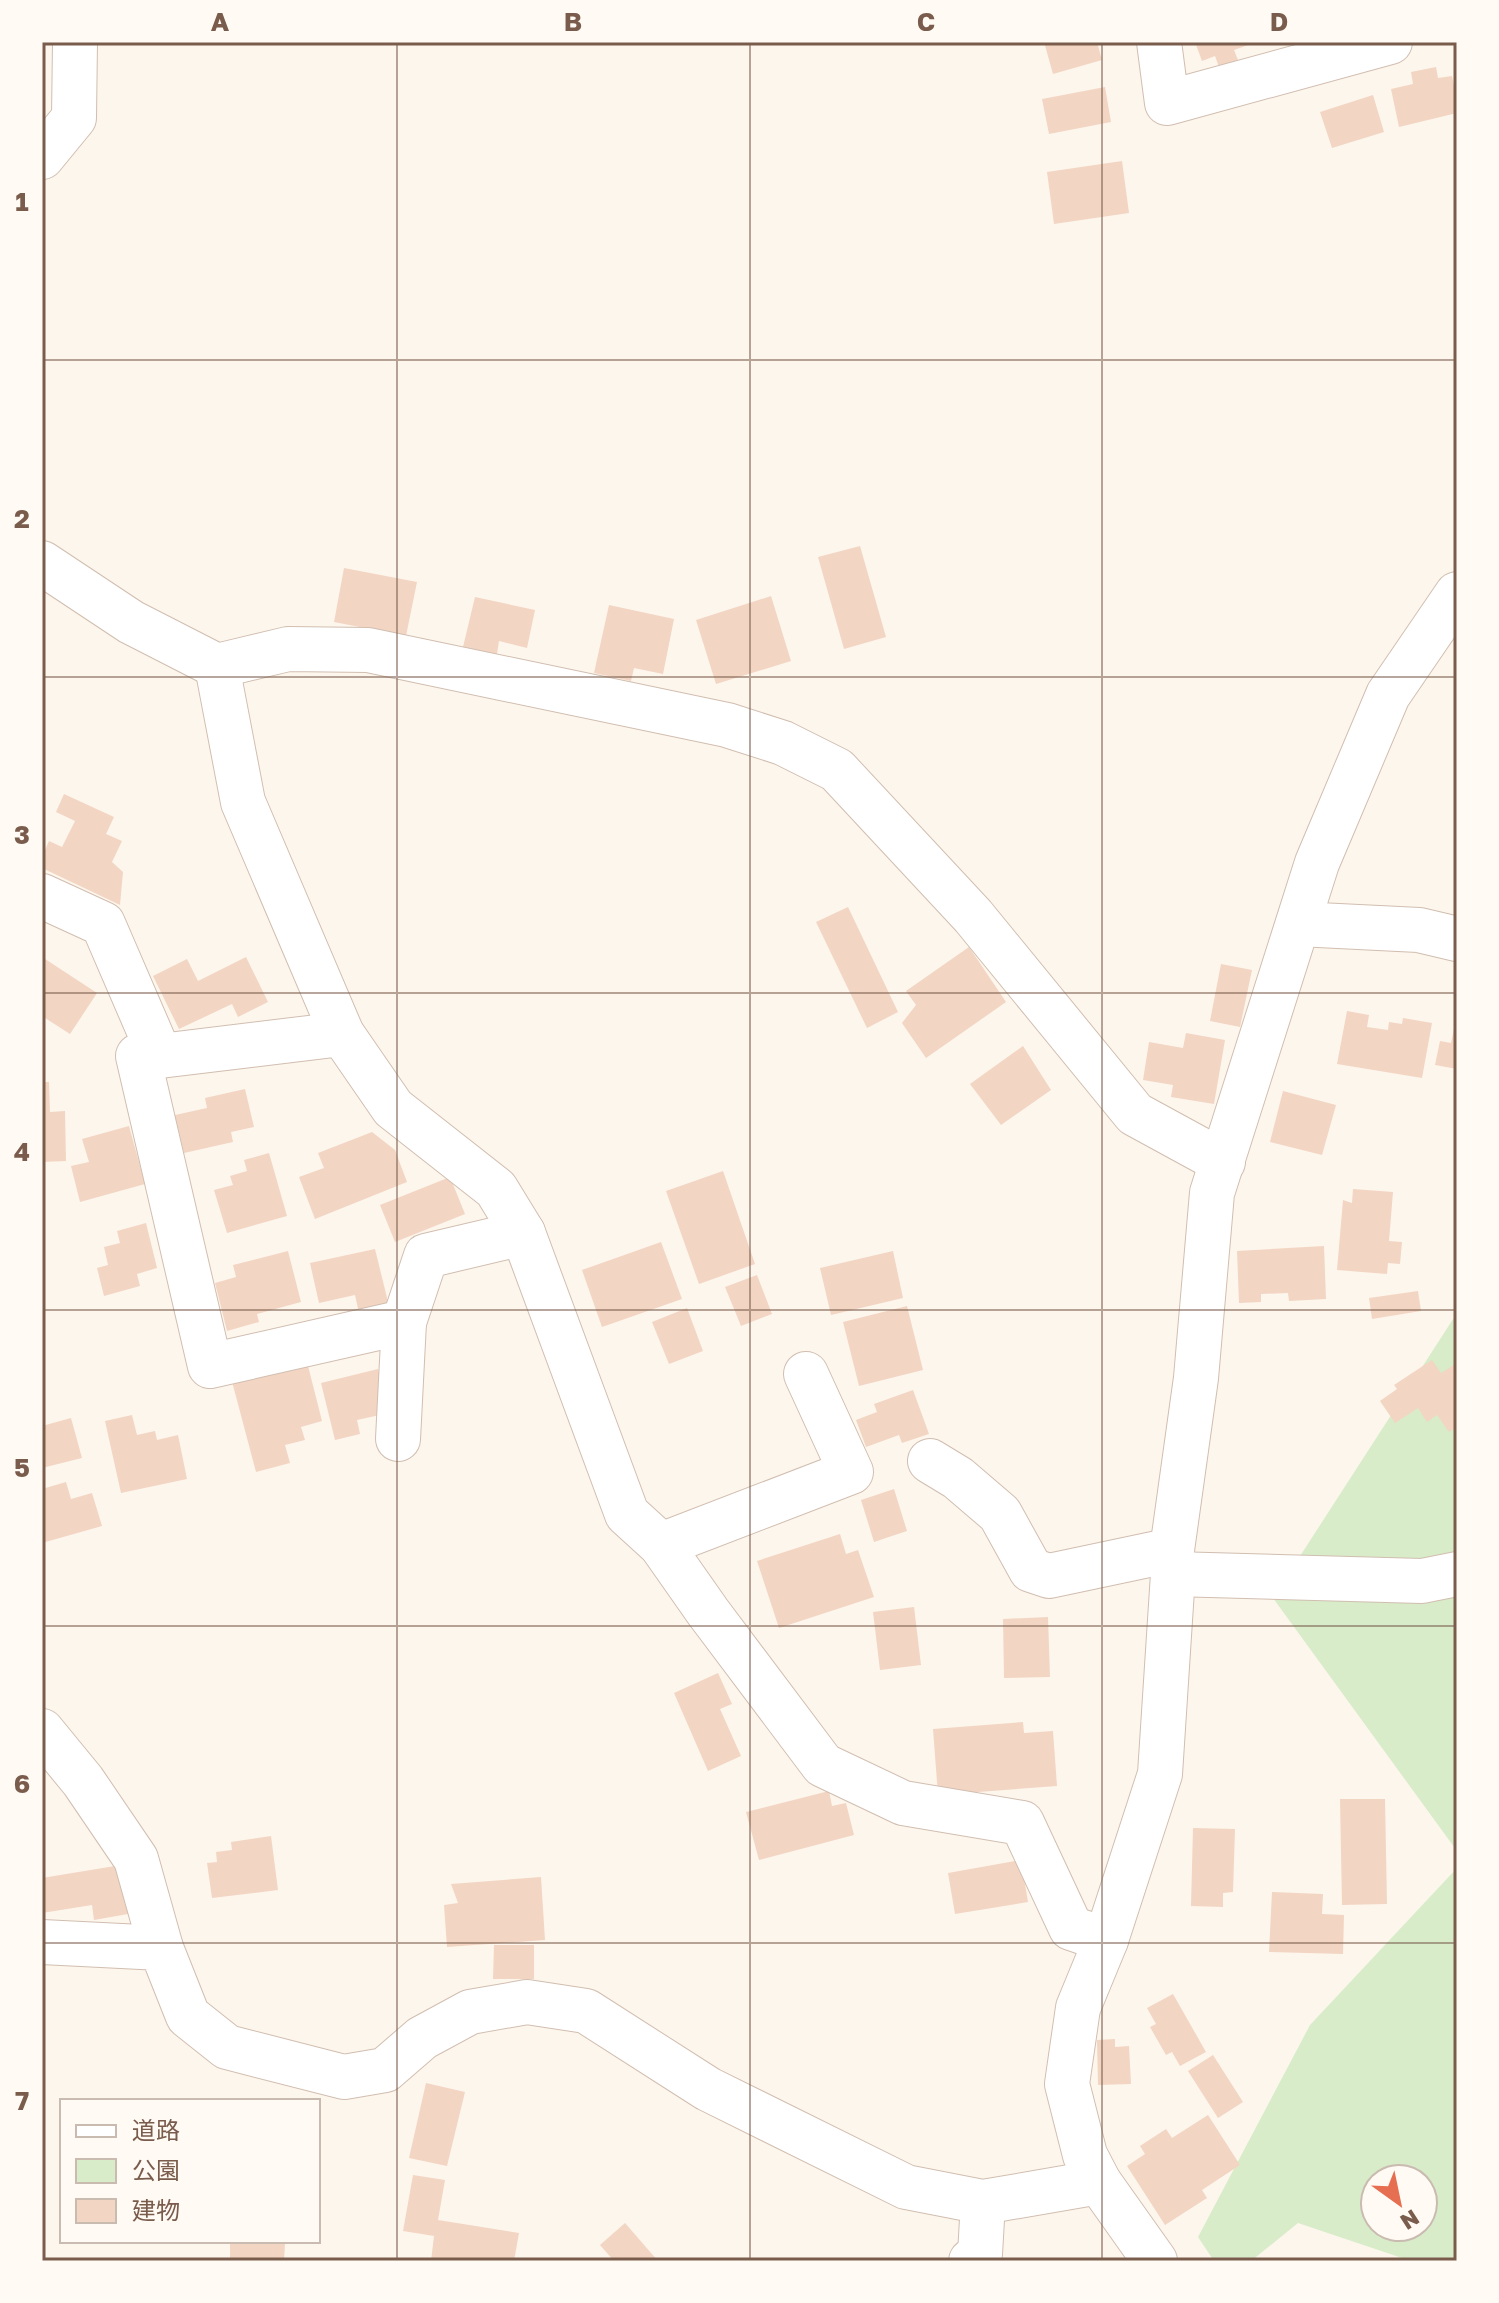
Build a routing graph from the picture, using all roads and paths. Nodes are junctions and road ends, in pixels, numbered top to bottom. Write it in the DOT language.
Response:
graph roads {
  1 [pos="75,42"];
  2 [pos="1159,42"];
  3 [pos="1390,42"];
  4 [pos="42,157"];
  5 [pos="42,563"];
  6 [pos="1457,594"];
  7 [pos="217,666"];
  8 [pos="42,896"];
  9 [pos="1298,924"];
  10 [pos="1457,939"];
  11 [pos="342,1034"];
  12 [pos="160,1056"];
  13 [pos="1223,1162"];
  14 [pos="523,1233"];
  15 [pos="404,1322"];
  16 [pos="806,1374"];
  17 [pos="398,1439"];
  18 [pos="930,1461"];
  19 [pos="661,1545"];
  20 [pos="1172,1562"];
  21 [pos="1457,1574"];
  22 [pos="42,1731"];
  23 [pos="1106,1940"];
  24 [pos="42,1942"];
  25 [pos="161,1948"];
  26 [pos="299,2083"];
  27 [pos="1099,2182"];
  28 [pos="983,2202"];
  29 [pos="971,2261"];
  30 [pos="1155,2261"];
  1 -- 4 [label="street"];
  2 -- 3 [label="street"];
  5 -- 7 [label="street"];
  6 -- 9 [label="street"];
  7 -- 11 [label="street"];
  7 -- 13 [label="street"];
  8 -- 12 [label="street"];
  9 -- 10 [label="street"];
  9 -- 13 [label="street"];
  11 -- 12 [label="street"];
  11 -- 14 [label="street"];
  12 -- 15 [label="street"];
  13 -- 20 [label="street"];
  14 -- 15 [label="street"];
  14 -- 19 [label="street"];
  15 -- 17 [label="street"];
  16 -- 19 [label="street"];
  18 -- 20 [label="street"];
  19 -- 23 [label="street"];
  20 -- 21 [label="street"];
  20 -- 23 [label="street"];
  22 -- 25 [label="street"];
  23 -- 27 [label="street"];
  24 -- 25 [label="street"];
  25 -- 26 [label="street"];
  26 -- 28 [label="street"];
  27 -- 28 [label="street"];
  27 -- 30 [label="street"];
  28 -- 29 [label="street"];
}
